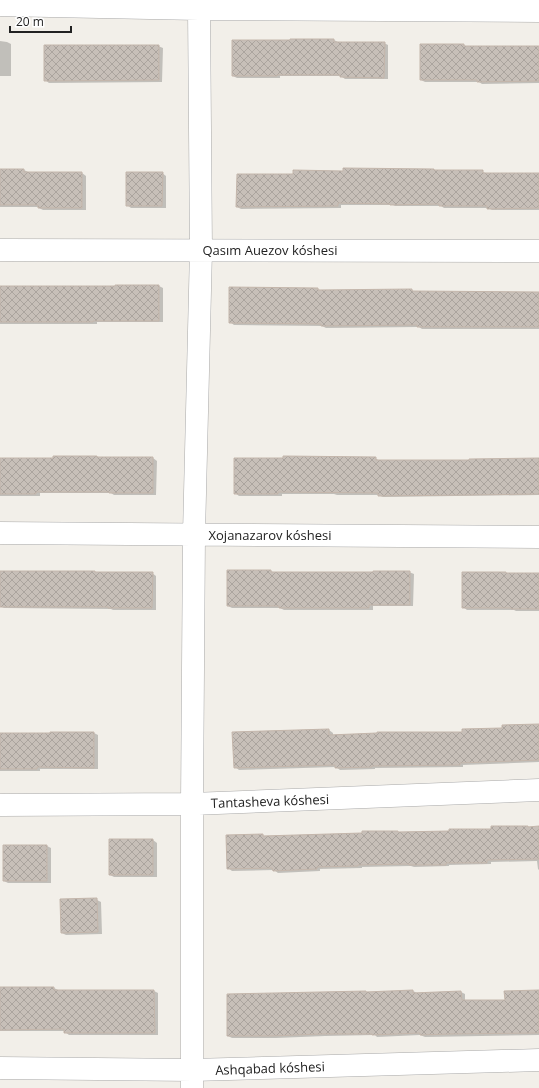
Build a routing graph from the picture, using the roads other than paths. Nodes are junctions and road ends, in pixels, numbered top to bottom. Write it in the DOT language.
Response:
graph roads {
  1 [pos="0,5"];
  2 [pos="199,9"];
  3 [pos="539,11"];
  4 [pos="0,250"];
  5 [pos="201,250"];
  6 [pos="539,251"];
  7 [pos="0,533"];
  8 [pos="194,534"];
  9 [pos="539,537"];
  10 [pos="539,790"];
  11 [pos="0,804"];
  12 [pos="192,804"];
  13 [pos="539,1060"];
  14 [pos="0,1068"];
  15 [pos="192,1079"];
  1 -- 2 [label="street"];
  2 -- 3 [label="street"];
  2 -- 5 [label="street"];
  4 -- 5 [label="street, Qasım Auezov kóshesi"];
  5 -- 6 [label="street, Qasım Auezov kóshesi"];
  5 -- 8 [label="street"];
  7 -- 8 [label="street, Xojanazarov kóshesi"];
  8 -- 9 [label="street, Xojanazarov kóshesi"];
  8 -- 12 [label="street"];
  10 -- 12 [label="street, Tantasheva kóshesi"];
  11 -- 12 [label="street, Tantasheva kóshesi"];
  12 -- 15 [label="street"];
  13 -- 15 [label="street, Ashqabad kóshesi"];
  14 -- 15 [label="street, Ashqabad kóshesi"];
}
